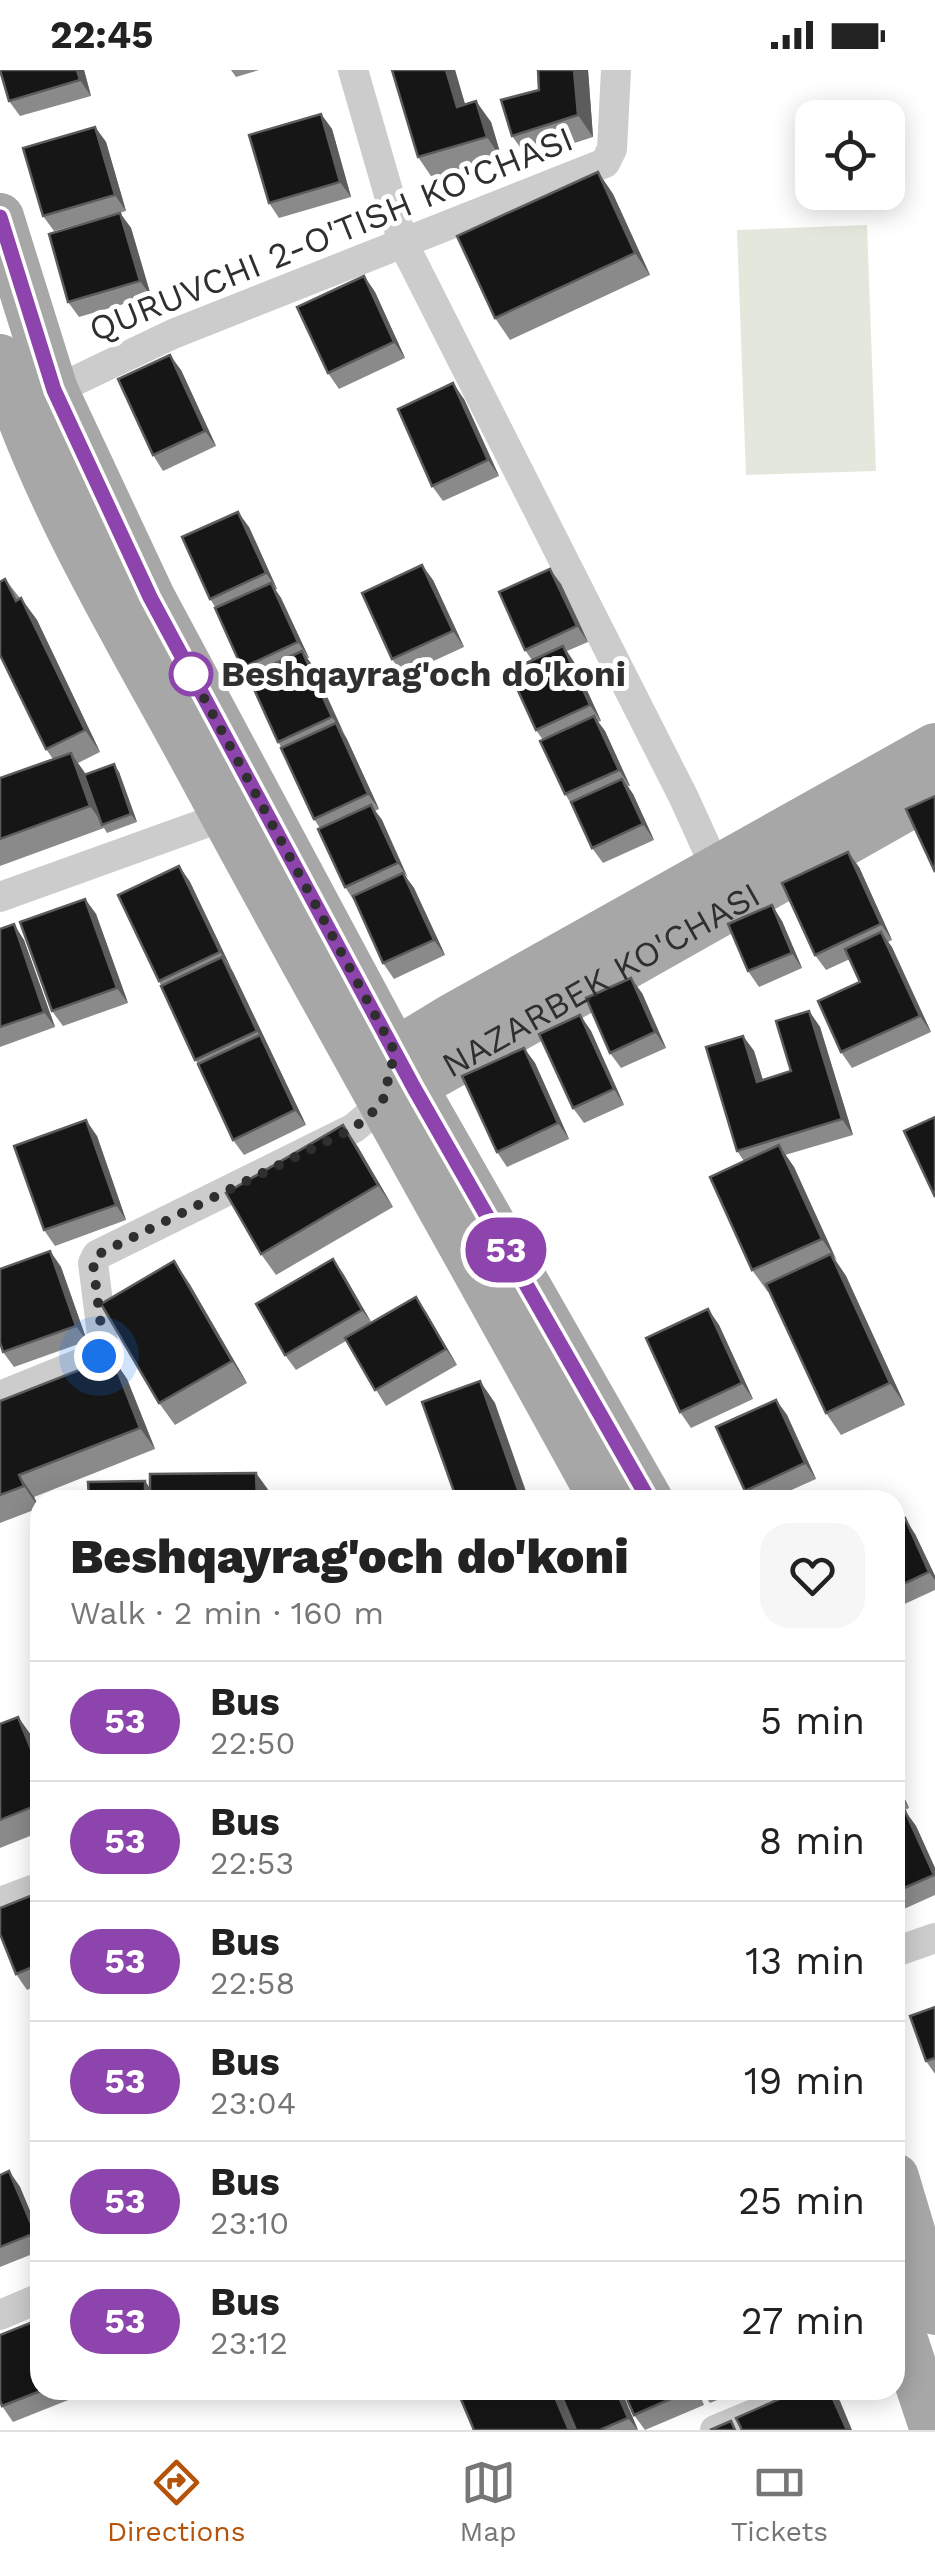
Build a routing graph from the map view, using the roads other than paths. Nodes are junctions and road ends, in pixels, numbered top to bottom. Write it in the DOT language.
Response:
graph roads {
  1 [pos="353,70"];
  2 [pos="616,70"];
  3 [pos="0,217"];
  4 [pos="403,243"];
  5 [pos="0,358"];
  6 [pos="24,406"];
  7 [pos="935,747"];
  8 [pos="935,791"];
  9 [pos="243,810"];
  10 [pos="724,887"];
  11 [pos="0,896"];
  12 [pos="397,1081"];
  13 [pos="0,1396"];
  14 [pos="597,1490"];
  15 [pos="643,1490"];
  16 [pos="30,1891"];
  17 [pos="0,1902"];
  18 [pos="935,1938"];
  19 [pos="905,1948"];
  20 [pos="905,2211"];
  21 [pos="30,2302"];
  22 [pos="935,2311"];
  23 [pos="0,2314"];
  24 [pos="905,2356"];
  25 [pos="788,2400"];
  26 [pos="716,2430"];
  27 [pos="934,2430"];
  1 -- 4 [label="street"];
  2 -- 4 [label="street, QURUVCHI 2-O'TISH KO'CHASI"];
  3 -- 6 [label="main road"];
  4 -- 6 [label="street, QURUVCHI 2-O'TISH KO'CHASI"];
  4 -- 10 [label="street"];
  5 -- 6 [label="main road"];
  6 -- 9 [label="main road"];
  7 -- 10 [label="main road, NAZARBEK KO'CHASI"];
  8 -- 10 [label="main road, NAZARBEK KO'CHASI"];
  9 -- 11 [label="street"];
  9 -- 12 [label="main road"];
  10 -- 12 [label="main road, NAZARBEK KO'CHASI"];
  12 -- 13 [label="street"];
  12 -- 14 [label="main road"];
  12 -- 15 [label="main road"];
  16 -- 17 [label="street"];
  18 -- 19 [label="street"];
  20 -- 22 [label="main road"];
  21 -- 23 [label="street"];
  24 -- 27 [label="main road"];
  25 -- 26 [label="street"];
}
